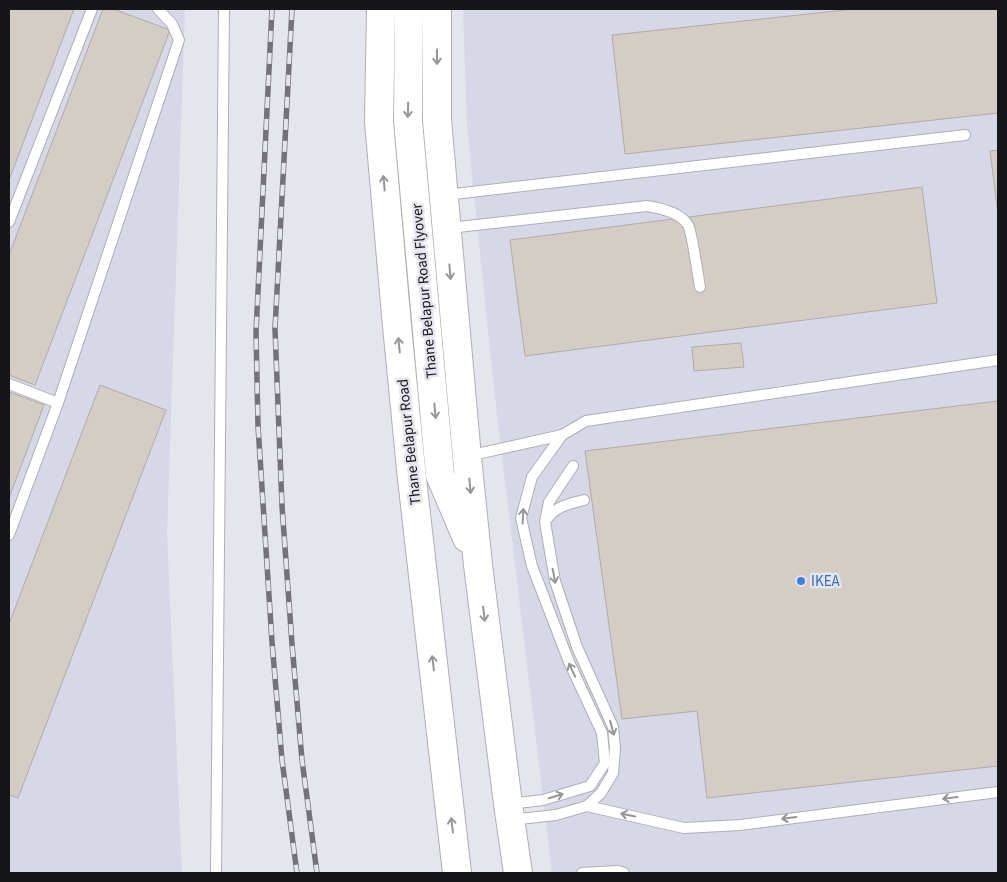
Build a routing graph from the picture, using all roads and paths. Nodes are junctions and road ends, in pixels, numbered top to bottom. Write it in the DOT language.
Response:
graph roads {
  1 [pos="92,9"];
  2 [pos="158,9"];
  3 [pos="224,9"];
  4 [pos="381,9"];
  5 [pos="409,9"];
  6 [pos="437,9"];
  7 [pos="965,135"];
  8 [pos="444,195"];
  9 [pos="9,222"];
  10 [pos="446,228"];
  11 [pos="700,287"];
  12 [pos="998,360"];
  13 [pos="9,384"];
  14 [pos="58,403"];
  15 [pos="562,435"];
  16 [pos="467,456"];
  17 [pos="573,466"];
  18 [pos="584,500"];
  19 [pos="545,522"];
  20 [pos="9,535"];
  21 [pos="478,565"];
  22 [pos="998,792"];
  23 [pos="587,806"];
  24 [pos="509,812"];
  25 [pos="216,873"];
  26 [pos="458,873"];
  27 [pos="518,873"];
  28 [pos="582,873"];
  29 [pos="624,873"];
  1 -- 9 [label="lane"];
  2 -- 14 [label="lane"];
  3 -- 25 [label="lane"];
  26 -- 4 [label="main road, Thane Belapur Road, one-way"];
  5 -- 21 [label="main road, Thane Belapur Road Flyover, one-way"];
  6 -- 8 [label="main road, one-way"];
  7 -- 8 [label="lane"];
  8 -- 10 [label="main road"];
  10 -- 11 [label="lane"];
  10 -- 16 [label="main road, one-way"];
  12 -- 15 [label="lane"];
  13 -- 14 [label="lane"];
  14 -- 20 [label="lane"];
  15 -- 16 [label="lane"];
  24 -- 15 [label="lane, one-way"];
  16 -- 21 [label="main road, one-way"];
  17 -- 19 [label="lane"];
  18 -- 19 [label="lane"];
  19 -- 23 [label="lane, one-way"];
  21 -- 24 [label="main road, one-way"];
  22 -- 23 [label="lane, one-way"];
  23 -- 24 [label="lane"];
  24 -- 27 [label="main road"];
  28 -- 29 [label="lane"];
}
